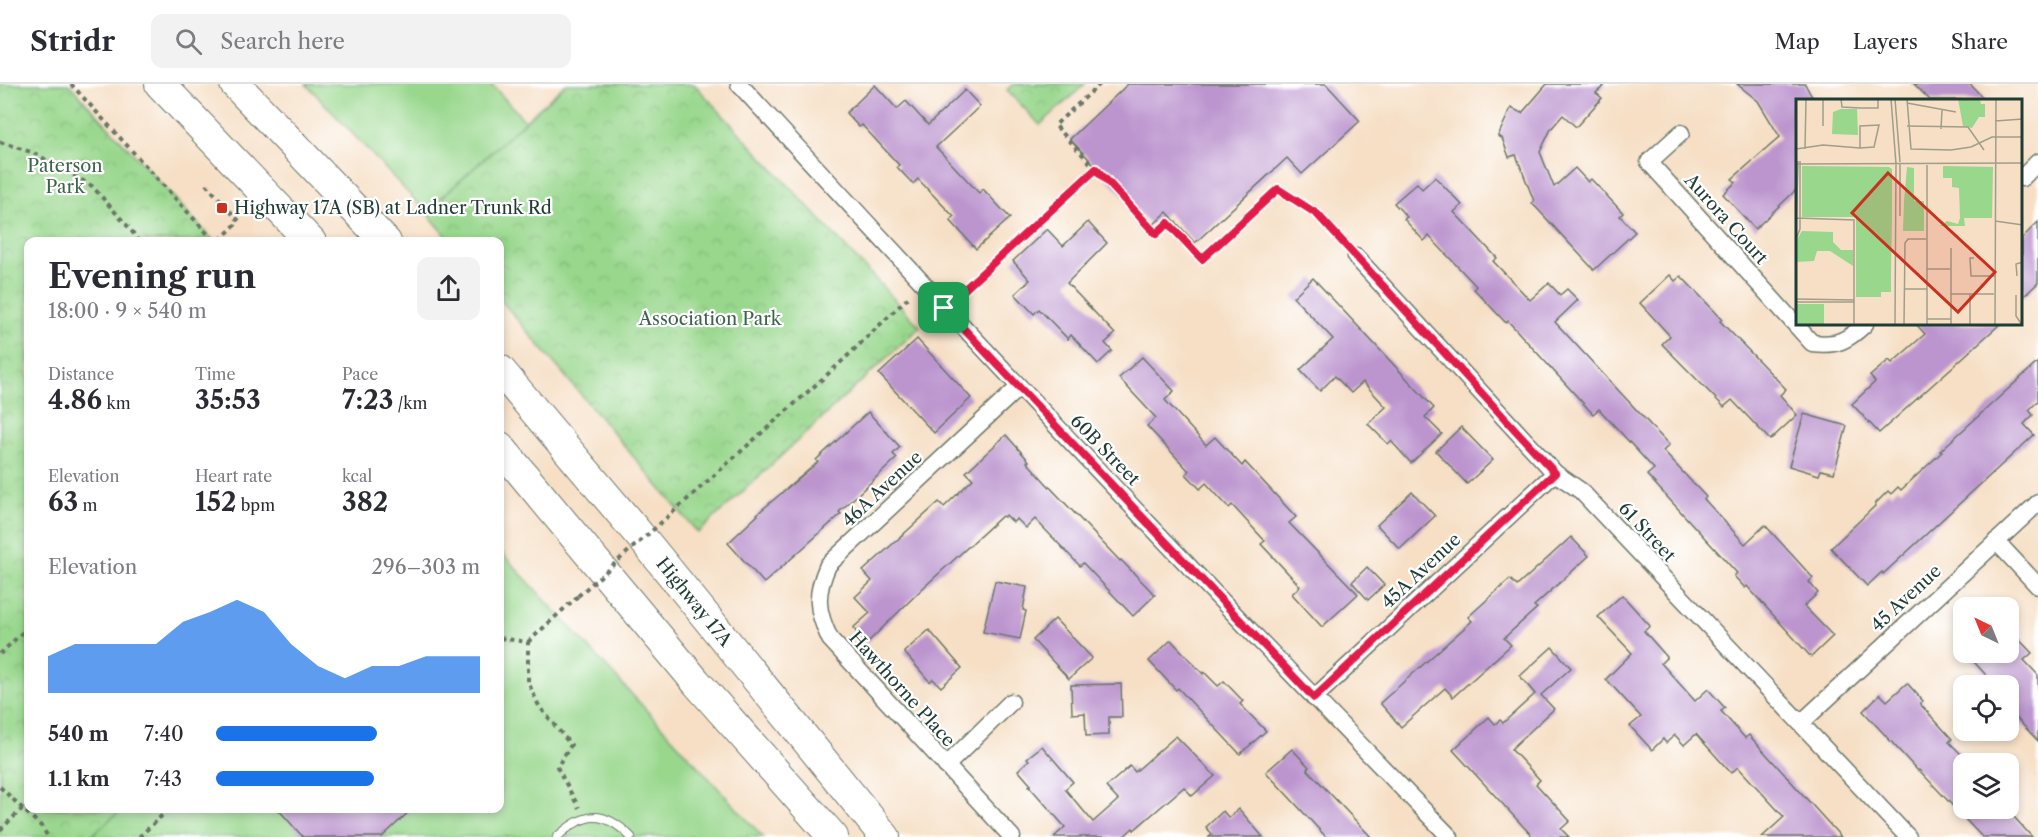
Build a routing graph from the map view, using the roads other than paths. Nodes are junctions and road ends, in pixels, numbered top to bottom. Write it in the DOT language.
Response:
graph roads {
  1 [pos="160,84"];
  2 [pos="235,84"];
  3 [pos="738,84"];
  4 [pos="1681,133"];
  5 [pos="2038,162"];
  6 [pos="2023,177"];
  7 [pos="306,237"];
  8 [pos="381,237"];
  9 [pos="1356,256"];
  10 [pos="1796,325"];
  11 [pos="1797,326"];
  12 [pos="1863,326"];
  13 [pos="504,375"];
  14 [pos="1018,387"];
  15 [pos="504,452"];
  16 [pos="1555,473"];
  17 [pos="2038,502"];
  18 [pos="1996,541"];
  19 [pos="2038,586"];
  20 [pos="830,639"];
  21 [pos="1314,698"];
  22 [pos="1011,702"];
  23 [pos="1801,723"];
  24 [pos="946,766"];
  25 [pos="557,837"];
  26 [pos="631,837"];
  27 [pos="834,837"];
  28 [pos="885,837"];
  29 [pos="1012,837"];
  30 [pos="1450,837"];
  31 [pos="1908,837"];
  1 -- 7 [label="highway"];
  2 -- 8 [label="highway"];
  3 -- 14 [label="street, 60B Street"];
  4 -- 10 [label="street, Aurora Court"];
  5 -- 6 [label="street"];
  9 -- 16 [label="street, 61 Street"];
  11 -- 12 [label="street, Aurora Court"];
  13 -- 28 [label="highway, Highway 17A"];
  14 -- 20 [label="street, 46A Avenue"];
  14 -- 21 [label="street, 60B Street"];
  15 -- 27 [label="highway"];
  16 -- 21 [label="street, 45A Avenue"];
  16 -- 23 [label="street, 61 Street"];
  17 -- 18 [label="street, 45 Avenue"];
  18 -- 19 [label="street"];
  18 -- 23 [label="street, 45 Avenue"];
  20 -- 24 [label="street, Hawthorne Place"];
  21 -- 30 [label="street, 60B Street"];
  22 -- 24 [label="street, Hawthorne Place"];
  23 -- 31 [label="street, 61 Street"];
  24 -- 29 [label="street, Hawthorne Place"];
  25 -- 26 [label="lane"];
}
